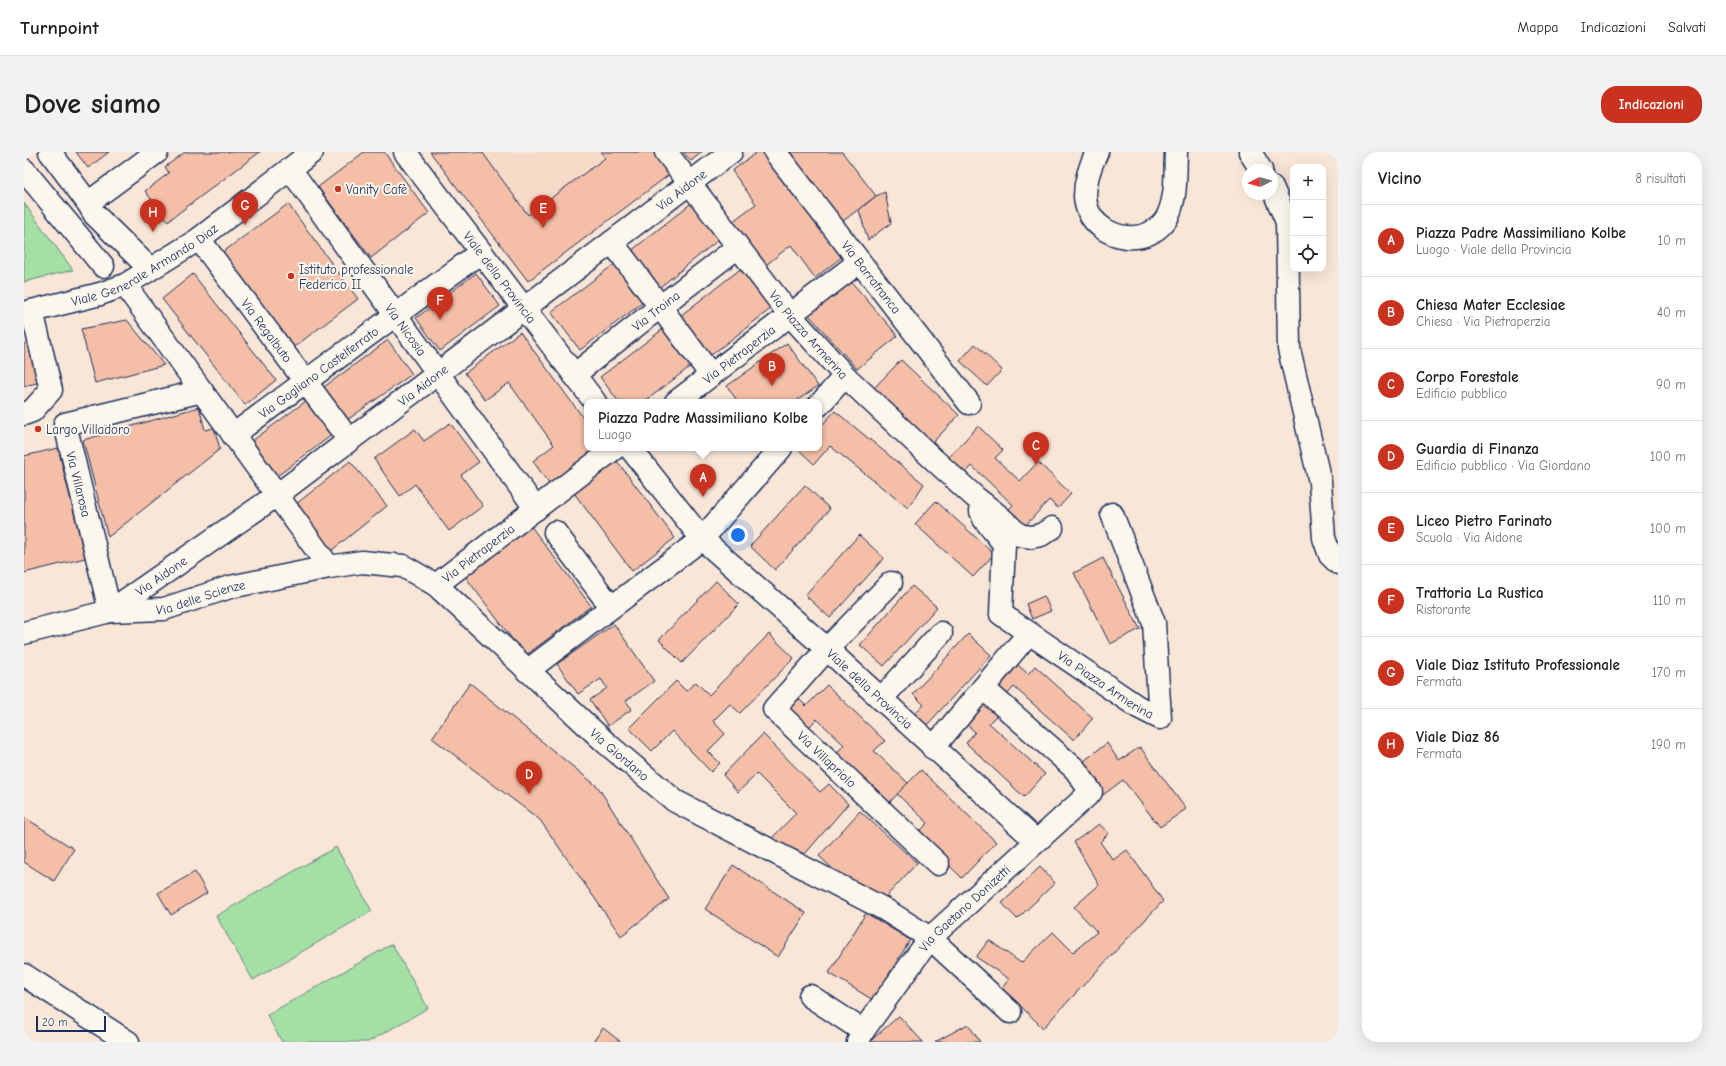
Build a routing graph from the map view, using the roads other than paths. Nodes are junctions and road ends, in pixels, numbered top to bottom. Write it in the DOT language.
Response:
graph roads {
  1 [pos="50,152"];
  2 [pos="157,152"];
  3 [pos="312,152"];
  4 [pos="405,152"];
  5 [pos="666,152"];
  6 [pos="731,152"];
  7 [pos="775,152"];
  8 [pos="1097,152"];
  9 [pos="1176,152"];
  10 [pos="1250,152"];
  11 [pos="1257,164"];
  12 [pos="290,169"];
  13 [pos="24,170"];
  14 [pos="690,183"];
  15 [pos="1278,200"];
  16 [pos="91,209"];
  17 [pos="199,239"];
  18 [pos="612,242"];
  19 [pos="738,247"];
  20 [pos="481,252"];
  21 [pos="859,262"];
  22 [pos="103,266"];
  23 [pos="150,269"];
  24 [pos="125,285"];
  25 [pos="100,294"];
  26 [pos="661,306"];
  27 [pos="524,309"];
  28 [pos="28,312"];
  29 [pos="395,315"];
  30 [pos="790,315"];
  31 [pos="438,373"];
  32 [pos="574,375"];
  33 [pos="711,375"];
  34 [pos="845,376"];
  35 [pos="305,381"];
  36 [pos="202,391"];
  37 [pos="593,399"];
  38 [pos="680,399"];
  39 [pos="822,402"];
  40 [pos="969,402"];
  41 [pos="24,414"];
  42 [pos="233,435"];
  43 [pos="349,440"];
  44 [pos="611,451"];
  45 [pos="632,451"];
  46 [pos="778,451"];
  47 [pos="277,495"];
  48 [pos="975,497"];
  49 [pos="536,509"];
  50 [pos="1112,514"];
  51 [pos="1052,528"];
  52 [pos="555,532"];
  53 [pos="702,539"];
  54 [pos="1338,563"];
  55 [pos="329,567"];
  56 [pos="891,583"];
  57 [pos="436,585"];
  58 [pos="611,607"];
  59 [pos="110,612"];
  60 [pos="24,633"];
  61 [pos="941,633"];
  62 [pos="1029,633"];
  63 [pos="827,649"];
  64 [pos="527,671"];
  65 [pos="983,688"];
  66 [pos="881,699"];
  67 [pos="933,748"];
  68 [pos="1036,841"];
  69 [pos="938,864"];
  70 [pos="930,938"];
  71 [pos="24,975"];
  72 [pos="810,996"];
  73 [pos="1010,1012"];
  74 [pos="860,1036"];
  75 [pos="128,1042"];
  1 -- 16 [label="street"];
  2 -- 16 [label="street"];
  3 -- 12 [label="street, Viale Generale Armando Diaz"];
  4 -- 20 [label="street, Viale della Provincia"];
  5 -- 14 [label="street, Via Piazza Armerina"];
  6 -- 14 [label="street, Via Aidone"];
  7 -- 21 [label="street, Via Barrafranca"];
  8 -- 9 [label="street"];
  10 -- 11 [label="street"];
  12 -- 17 [label="street, Viale Generale Armando Diaz"];
  12 -- 29 [label="street, Via Nicosia"];
  13 -- 22 [label="street"];
  14 -- 18 [label="street, Via Aidone"];
  14 -- 19 [label="street, Via Piazza Armerina"];
  15 -- 54 [label="street"];
  16 -- 22 [label="street"];
  16 -- 23 [label="street"];
  17 -- 23 [label="street, Viale Generale Armando Diaz"];
  17 -- 35 [label="street, Via Regalbuto"];
  18 -- 26 [label="street"];
  18 -- 27 [label="street, Via Aidone"];
  19 -- 26 [label="street, Via Troina"];
  19 -- 30 [label="street, Via Piazza Armerina"];
  20 -- 27 [label="street, Viale della Provincia"];
  20 -- 29 [label="street, Via Gagliano Castelferrato"];
  21 -- 30 [label="street, Via Pietraperzia"];
  21 -- 40 [label="street, Via Barrafranca"];
  22 -- 25 [label="street"];
  23 -- 24 [label="street, Viale Generale Armando Diaz"];
  24 -- 25 [label="street, Viale Generale Armando Diaz"];
  24 -- 36 [label="street"];
  25 -- 28 [label="street, Viale Generale Armando Diaz"];
  26 -- 32 [label="street, Via Troina"];
  26 -- 33 [label="street"];
  27 -- 31 [label="street, Via Aidone"];
  27 -- 32 [label="street, Viale della Provincia"];
  28 -- 41 [label="street"];
  29 -- 31 [label="street, Via Nicosia"];
  29 -- 35 [label="street, Via Gagliano Castelferrato"];
  30 -- 33 [label="street, Via Pietraperzia"];
  30 -- 34 [label="street, Via Piazza Armerina"];
  31 -- 43 [label="street, Via Aidone"];
  31 -- 49 [label="street, Via Nicosia"];
  32 -- 37 [label="street, Viale della Provincia"];
  33 -- 38 [label="street, Via Pietraperzia"];
  34 -- 39 [label="street"];
  34 -- 48 [label="street, Via Piazza Armerina"];
  35 -- 42 [label="street, Via Gagliano Castelferrato"];
  35 -- 43 [label="street, Via Regalbuto"];
  36 -- 42 [label="street"];
  36 -- 59 [label="street, Via Villarosa"];
  42 -- 47 [label="street"];
  43 -- 47 [label="street, Via Aidone"];
  44 -- 49 [label="street, Via Pietraperzia"];
  45 -- 53 [label="street, Viale della Provincia"];
  46 -- 53 [label="street"];
  47 -- 55 [label="street"];
  47 -- 59 [label="street, Via Aidone"];
  48 -- 51 [label="street, Via Piazza Armerina"];
  48 -- 62 [label="street, Via Piazza Armerina"];
  49 -- 57 [label="street, Via Pietraperzia"];
  50 -- 62 [label="street, Via Piazza Armerina"];
  52 -- 58 [label="street"];
  53 -- 58 [label="street"];
  53 -- 63 [label="street, Viale della Provincia"];
  55 -- 57 [label="street, Via Giordano"];
  55 -- 59 [label="street, Via delle Scienze"];
  56 -- 63 [label="street"];
  57 -- 64 [label="street, Via Giordano"];
  58 -- 64 [label="street"];
  59 -- 60 [label="street, Via delle Scienze"];
  61 -- 66 [label="street"];
  62 -- 65 [label="street"];
  63 -- 66 [label="street, Viale della Provincia"];
  63 -- 69 [label="street, Via Villapriolo"];
  64 -- 70 [label="street, Via Giordano"];
  65 -- 67 [label="street"];
  65 -- 68 [label="street, Via Gaetano Donizetti"];
  66 -- 67 [label="street, Viale della Provincia"];
  67 -- 68 [label="street, Viale della Provincia"];
  68 -- 70 [label="street, Via Gaetano Donizetti"];
  70 -- 73 [label="street, Via Giordano"];
  70 -- 74 [label="street, Via Gaetano Donizetti"];
  71 -- 75 [label="street"];
  72 -- 74 [label="street"];
}
